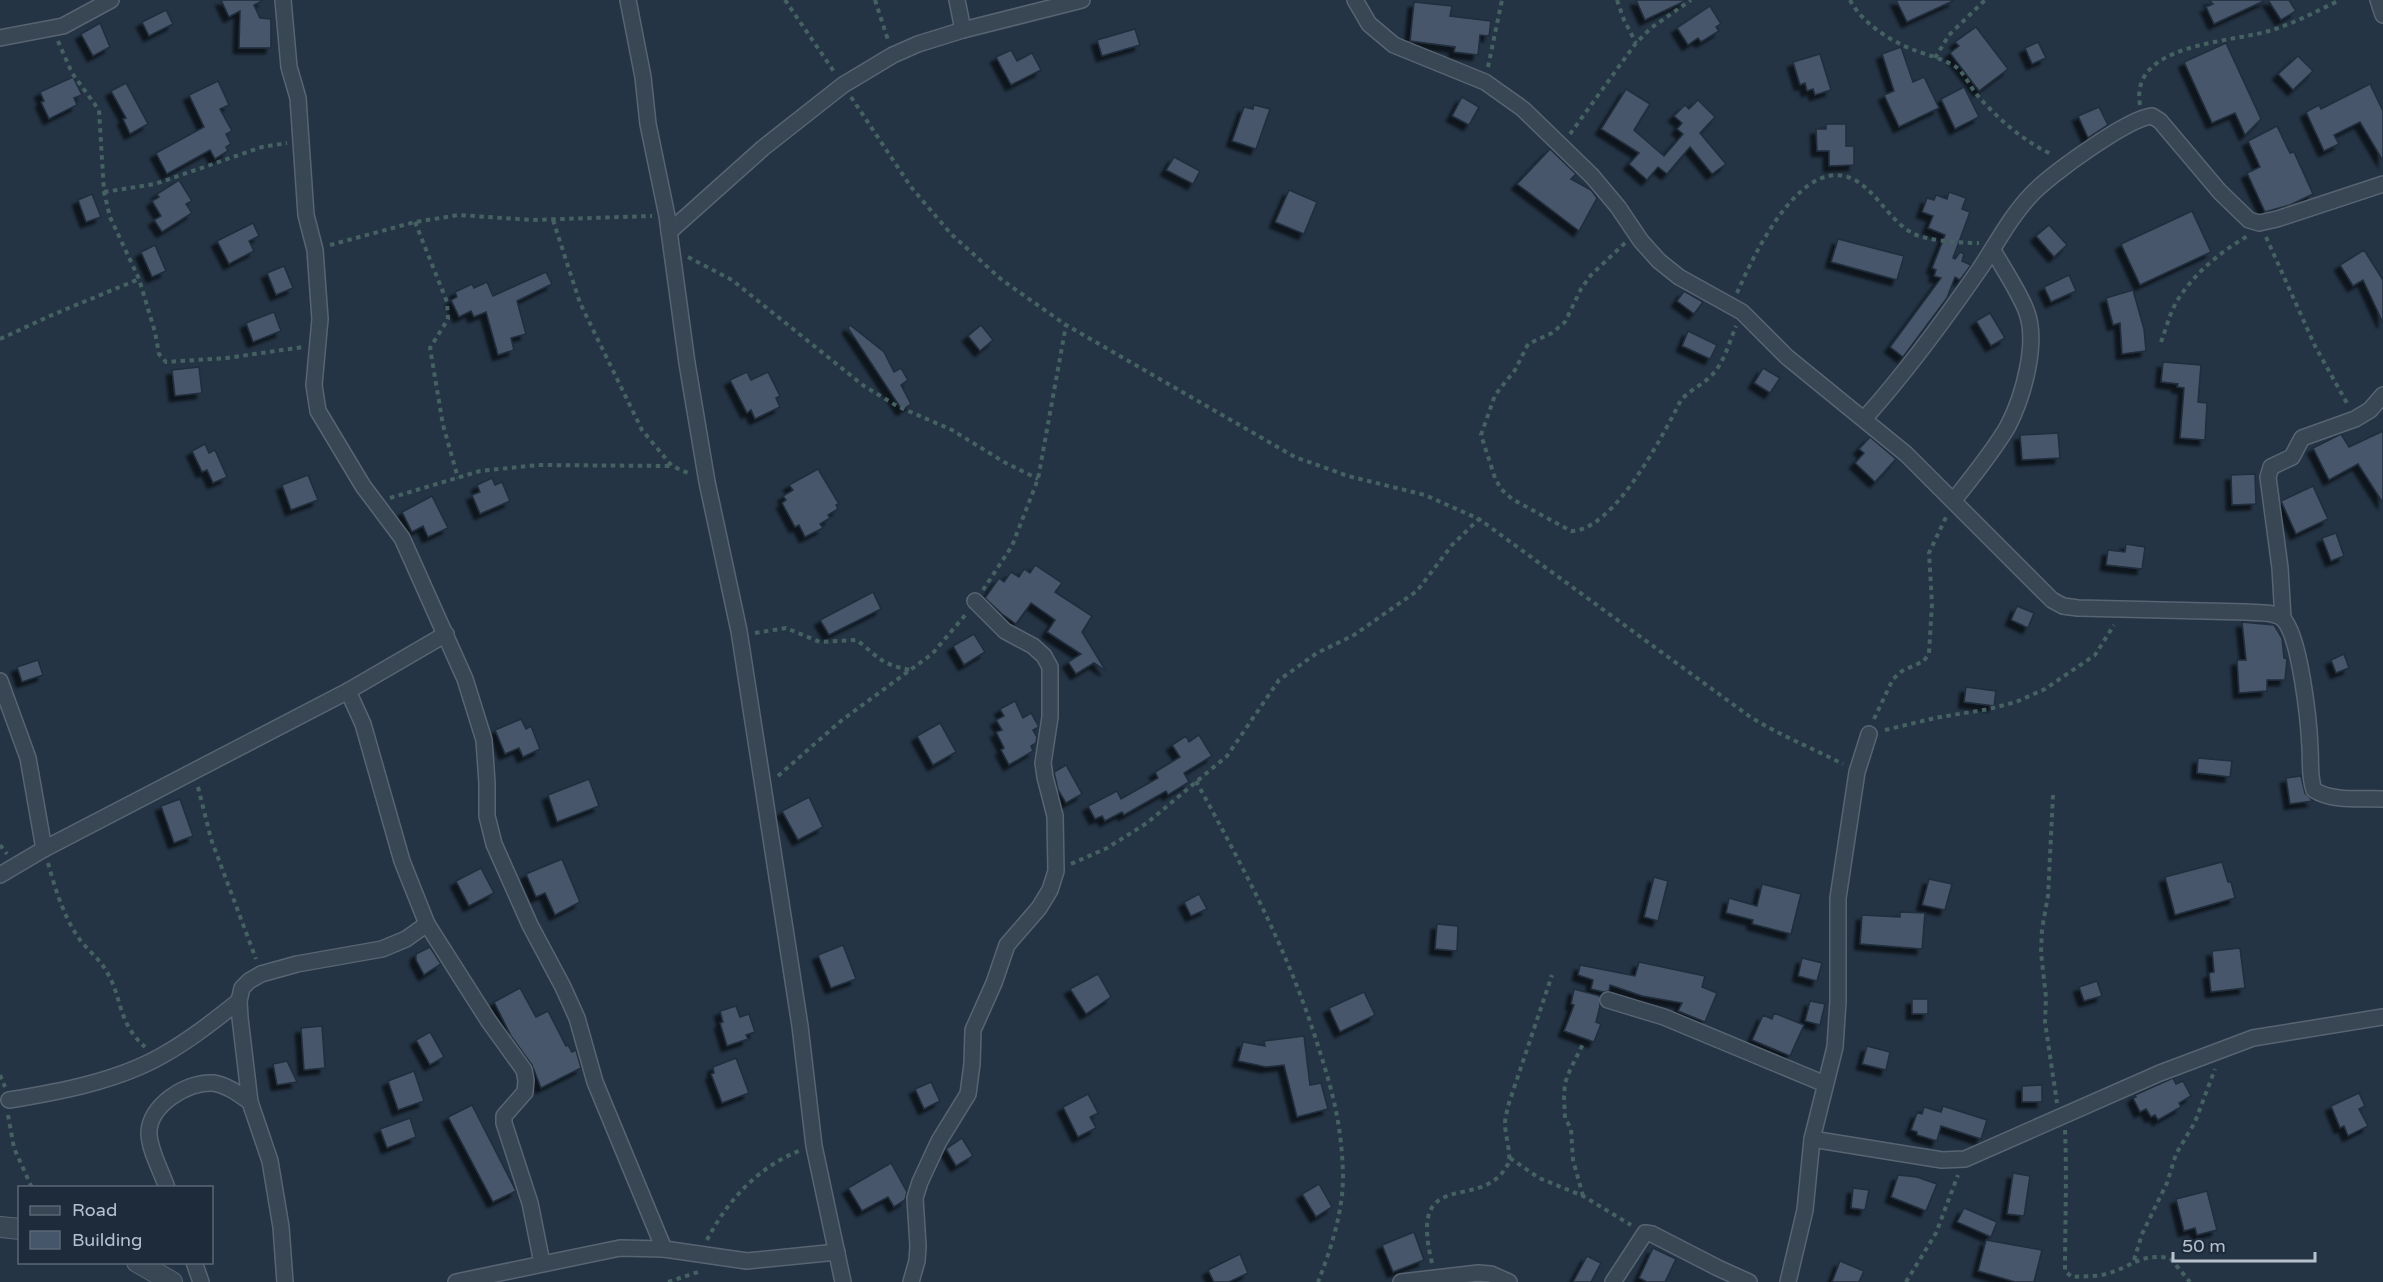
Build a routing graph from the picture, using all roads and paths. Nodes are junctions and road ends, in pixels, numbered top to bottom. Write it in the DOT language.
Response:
graph roads {
  1 [pos="111,0"];
  2 [pos="283,0"];
  3 [pos="628,0"];
  4 [pos="785,0"];
  5 [pos="875,0"];
  6 [pos="957,0"];
  7 [pos="1082,0"];
  8 [pos="1355,0"];
  9 [pos="1502,0"];
  10 [pos="1617,0"];
  11 [pos="1691,0"];
  12 [pos="1850,0"];
  13 [pos="1985,0"];
  14 [pos="2340,0"];
  15 [pos="2378,0"];
  16 [pos="1054,3"];
  17 [pos="2383,15"];
  18 [pos="52,27"];
  19 [pos="963,30"];
  20 [pos="0,38"];
  21 [pos="1636,43"];
  22 [pos="893,55"];
  23 [pos="1935,58"];
  24 [pos="1485,82"];
  25 [pos="843,85"];
  26 [pos="2143,117"];
  27 [pos="299,141"];
  28 [pos="1562,145"];
  29 [pos="2070,163"];
  30 [pos="2383,184"];
  31 [pos="104,192"];
  32 [pos="667,216"];
  33 [pos="553,220"];
  34 [pos="415,222"];
  35 [pos="2260,225"];
  36 [pos="669,232"];
  37 [pos="1636,233"];
  38 [pos="1995,247"];
  39 [pos="672,248"];
  40 [pos="315,250"];
  41 [pos="139,279"];
  42 [pos="1737,308"];
  43 [pos="1066,325"];
  44 [pos="0,339"];
  45 [pos="2162,342"];
  46 [pos="316,345"];
  47 [pos="2383,395"];
  48 [pos="1865,418"];
  49 [pos="2355,419"];
  50 [pos="672,466"];
  51 [pos="458,478"];
  52 [pos="1038,479"];
  53 [pos="707,482"];
  54 [pos="1954,500"];
  55 [pos="375,503"];
  56 [pos="1479,519"];
  57 [pos="975,601"];
  58 [pos="2124,610"];
  59 [pos="2283,619"];
  60 [pos="739,631"];
  61 [pos="446,634"];
  62 [pos="912,670"];
  63 [pos="0,681"];
  64 [pos="348,691"];
  65 [pos="4,699"];
  66 [pos="1869,734"];
  67 [pos="1857,772"];
  68 [pos="194,773"];
  69 [pos="1196,782"];
  70 [pos="763,789"];
  71 [pos="2053,795"];
  72 [pos="2383,799"];
  73 [pos="44,849"];
  74 [pos="1056,871"];
  75 [pos="0,875"];
  76 [pos="427,924"];
  77 [pos="261,974"];
  78 [pos="1552,975"];
  79 [pos="1608,1000"];
  80 [pos="239,1001"];
  81 [pos="2383,1017"];
  82 [pos="1583,1044"];
  83 [pos="2223,1048"];
  84 [pos="162,1056"];
  85 [pos="0,1075"];
  86 [pos="1825,1084"];
  87 [pos="9,1100"];
  88 [pos="250,1102"];
  89 [pos="2062,1117"];
  90 [pos="1812,1139"];
  91 [pos="814,1146"];
  92 [pos="1510,1158"];
  93 [pos="1965,1159"];
  94 [pos="31,1186"];
  95 [pos="165,1186"];
  96 [pos="1583,1196"];
  97 [pos="0,1227"];
  98 [pos="18,1229"];
  99 [pos="1645,1233"];
  100 [pos="664,1249"];
  101 [pos="837,1252"];
  102 [pos="700,1254"];
  103 [pos="2134,1261"];
  104 [pos="542,1263"];
  105 [pos="139,1264"];
  106 [pos="194,1264"];
  107 [pos="1436,1278"];
  108 [pos="172,1282"];
  109 [pos="201,1282"];
  110 [pos="285,1282"];
  111 [pos="456,1282"];
  112 [pos="843,1282"];
  113 [pos="911,1282"];
  114 [pos="1318,1282"];
  115 [pos="1401,1282"];
  116 [pos="1509,1282"];
  117 [pos="1613,1282"];
  118 [pos="1749,1282"];
  119 [pos="1788,1282"];
  120 [pos="1906,1282"];
  121 [pos="2190,1282"];
  1 -- 18 [label="street"];
  2 -- 27 [label="street"];
  3 -- 32 [label="street"];
  4 -- 25 [label="path"];
  5 -- 22 [label="path"];
  6 -- 19 [label="street"];
  7 -- 16 [label="street"];
  8 -- 24 [label="street"];
  9 -- 24 [label="path"];
  10 -- 21 [label="path"];
  11 -- 21 [label="path"];
  12 -- 23 [label="path"];
  13 -- 23 [label="path"];
  14 -- 26 [label="path"];
  15 -- 17 [label="street"];
  16 -- 19 [label="street"];
  18 -- 20 [label="street"];
  18 -- 31 [label="path"];
  19 -- 22 [label="street"];
  21 -- 28 [label="path"];
  22 -- 25 [label="street"];
  23 -- 29 [label="path"];
  24 -- 28 [label="street"];
  25 -- 36 [label="street"];
  25 -- 43 [label="path"];
  26 -- 29 [label="street"];
  26 -- 35 [label="street"];
  27 -- 31 [label="path"];
  27 -- 40 [label="street"];
  28 -- 37 [label="street"];
  29 -- 38 [label="street"];
  30 -- 35 [label="street"];
  31 -- 41 [label="path"];
  32 -- 33 [label="path"];
  32 -- 36 [label="street"];
  33 -- 34 [label="path"];
  33 -- 50 [label="path"];
  34 -- 40 [label="path"];
  34 -- 51 [label="path"];
  35 -- 45 [label="path"];
  35 -- 49 [label="path"];
  36 -- 39 [label="street"];
  37 -- 42 [label="street"];
  37 -- 42 [label="path"];
  38 -- 42 [label="path"];
  38 -- 48 [label="street"];
  38 -- 54 [label="street"];
  39 -- 52 [label="path"];
  39 -- 53 [label="street"];
  40 -- 46 [label="street"];
  41 -- 44 [label="path"];
  41 -- 46 [label="path"];
  42 -- 48 [label="street"];
  43 -- 52 [label="path"];
  43 -- 56 [label="path"];
  46 -- 55 [label="street"];
  47 -- 49 [label="street"];
  48 -- 54 [label="street"];
  49 -- 59 [label="street"];
  50 -- 51 [label="path"];
  50 -- 53 [label="path"];
  51 -- 55 [label="path"];
  52 -- 57 [label="path"];
  53 -- 60 [label="street"];
  54 -- 58 [label="street"];
  54 -- 66 [label="path"];
  55 -- 61 [label="street"];
  56 -- 67 [label="path"];
  56 -- 69 [label="path"];
  57 -- 62 [label="path"];
  57 -- 74 [label="street"];
  58 -- 59 [label="street"];
  58 -- 66 [label="path"];
  59 -- 72 [label="street"];
  60 -- 62 [label="path"];
  60 -- 70 [label="street"];
  61 -- 64 [label="street"];
  61 -- 100 [label="street"];
  62 -- 70 [label="path"];
  63 -- 65 [label="street"];
  64 -- 68 [label="street"];
  64 -- 76 [label="street"];
  65 -- 73 [label="street"];
  66 -- 67 [label="street"];
  67 -- 86 [label="street"];
  68 -- 73 [label="street"];
  68 -- 77 [label="path"];
  69 -- 74 [label="path"];
  69 -- 114 [label="path"];
  70 -- 91 [label="street"];
  71 -- 89 [label="path"];
  73 -- 75 [label="street"];
  73 -- 84 [label="path"];
  74 -- 113 [label="street"];
  76 -- 77 [label="street"];
  76 -- 104 [label="street"];
  77 -- 80 [label="street"];
  78 -- 92 [label="path"];
  79 -- 86 [label="street"];
  80 -- 84 [label="street"];
  80 -- 88 [label="street"];
  81 -- 83 [label="street"];
  82 -- 96 [label="path"];
  83 -- 89 [label="street"];
  83 -- 103 [label="path"];
  84 -- 87 [label="street"];
  85 -- 87 [label="path"];
  86 -- 90 [label="street"];
  87 -- 94 [label="path"];
  88 -- 95 [label="street"];
  88 -- 110 [label="street"];
  89 -- 93 [label="street"];
  89 -- 103 [label="path"];
  90 -- 93 [label="street"];
  90 -- 119 [label="street"];
  91 -- 101 [label="street"];
  91 -- 102 [label="path"];
  92 -- 96 [label="path"];
  92 -- 107 [label="path"];
  93 -- 120 [label="path"];
  96 -- 99 [label="path"];
  97 -- 98 [label="street"];
  99 -- 117 [label="street"];
  99 -- 118 [label="street"];
  100 -- 102 [label="street"];
  100 -- 104 [label="street"];
  101 -- 102 [label="street"];
  101 -- 112 [label="street"];
  103 -- 121 [label="path"];
  104 -- 111 [label="street"];
  105 -- 108 [label="street"];
  106 -- 109 [label="street"];
  107 -- 115 [label="street"];
  107 -- 116 [label="street"];
}
